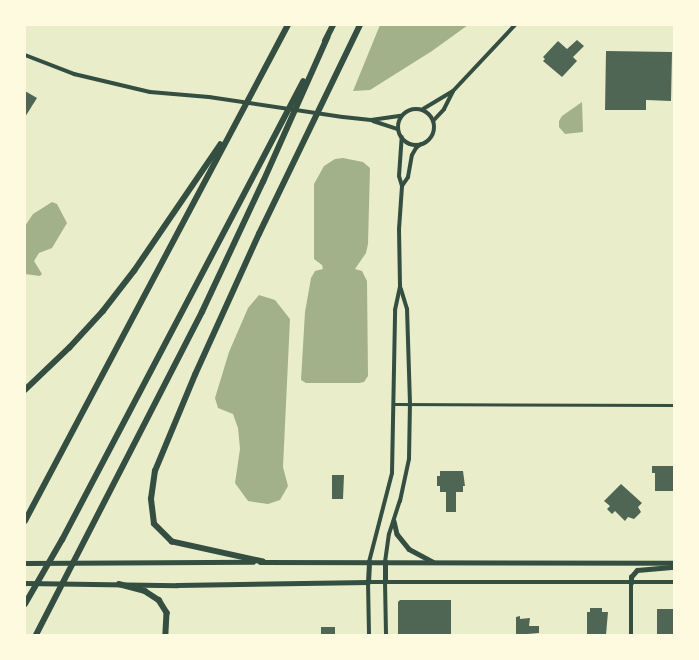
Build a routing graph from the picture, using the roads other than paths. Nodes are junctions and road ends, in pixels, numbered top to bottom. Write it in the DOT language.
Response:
graph roads {
  1 [pos="288,25"];
  2 [pos="333,25"];
  3 [pos="360,25"];
  4 [pos="515,25"];
  5 [pos="327,38"];
  6 [pos="25,55"];
  7 [pos="453,91"];
  8 [pos="420,110"];
  9 [pos="401,116"];
  10 [pos="371,120"];
  11 [pos="433,122"];
  12 [pos="236,123"];
  13 [pos="398,129"];
  14 [pos="402,137"];
  15 [pos="423,143"];
  16 [pos="402,186"];
  17 [pos="400,286"];
  18 [pos="25,390"];
  19 [pos="394,404"];
  20 [pos="410,404"];
  21 [pos="674,405"];
  22 [pos="25,521"];
  23 [pos="394,521"];
  24 [pos="263,562"];
  25 [pos="369,562"];
  26 [pos="385,562"];
  27 [pos="434,562"];
  28 [pos="25,563"];
  29 [pos="674,563"];
  30 [pos="674,567"];
  31 [pos="368,582"];
  32 [pos="385,582"];
  33 [pos="674,582"];
  34 [pos="25,583"];
  35 [pos="631,583"];
  36 [pos="119,584"];
  37 [pos="25,605"];
  38 [pos="36,635"];
  39 [pos="166,635"];
  40 [pos="369,635"];
  41 [pos="386,635"];
  42 [pos="631,635"];
  1 -- 12 [label="highway"];
  2 -- 5 [label="highway"];
  3 -- 24 [label="highway"];
  4 -- 7 [label="street"];
  5 -- 37 [label="highway"];
  5 -- 38 [label="highway"];
  6 -- 10 [label="street"];
  7 -- 8 [label="street"];
  7 -- 11 [label="street"];
  8 -- 9 [label="street"];
  8 -- 11 [label="street"];
  9 -- 10 [label="street"];
  9 -- 13 [label="street"];
  10 -- 13 [label="street"];
  11 -- 15 [label="street"];
  12 -- 18 [label="highway"];
  12 -- 22 [label="highway"];
  13 -- 14 [label="street"];
  14 -- 15 [label="street"];
  14 -- 16 [label="street"];
  15 -- 16 [label="street"];
  16 -- 17 [label="street"];
  17 -- 19 [label="street"];
  17 -- 20 [label="street"];
  19 -- 20 [label="street"];
  19 -- 25 [label="street"];
  20 -- 21 [label="street"];
  20 -- 23 [label="street"];
  23 -- 26 [label="street"];
  23 -- 27 [label="main road"];
  24 -- 25 [label="main road"];
  24 -- 28 [label="main road"];
  25 -- 26 [label="main road"];
  25 -- 31 [label="main road"];
  26 -- 27 [label="main road"];
  26 -- 32 [label="main road"];
  27 -- 29 [label="main road"];
  30 -- 35 [label="main road"];
  31 -- 32 [label="main road"];
  31 -- 36 [label="main road"];
  31 -- 40 [label="street"];
  32 -- 35 [label="main road"];
  32 -- 41 [label="street"];
  33 -- 35 [label="main road"];
  34 -- 36 [label="main road"];
  35 -- 42 [label="street"];
  36 -- 39 [label="highway"];
}
